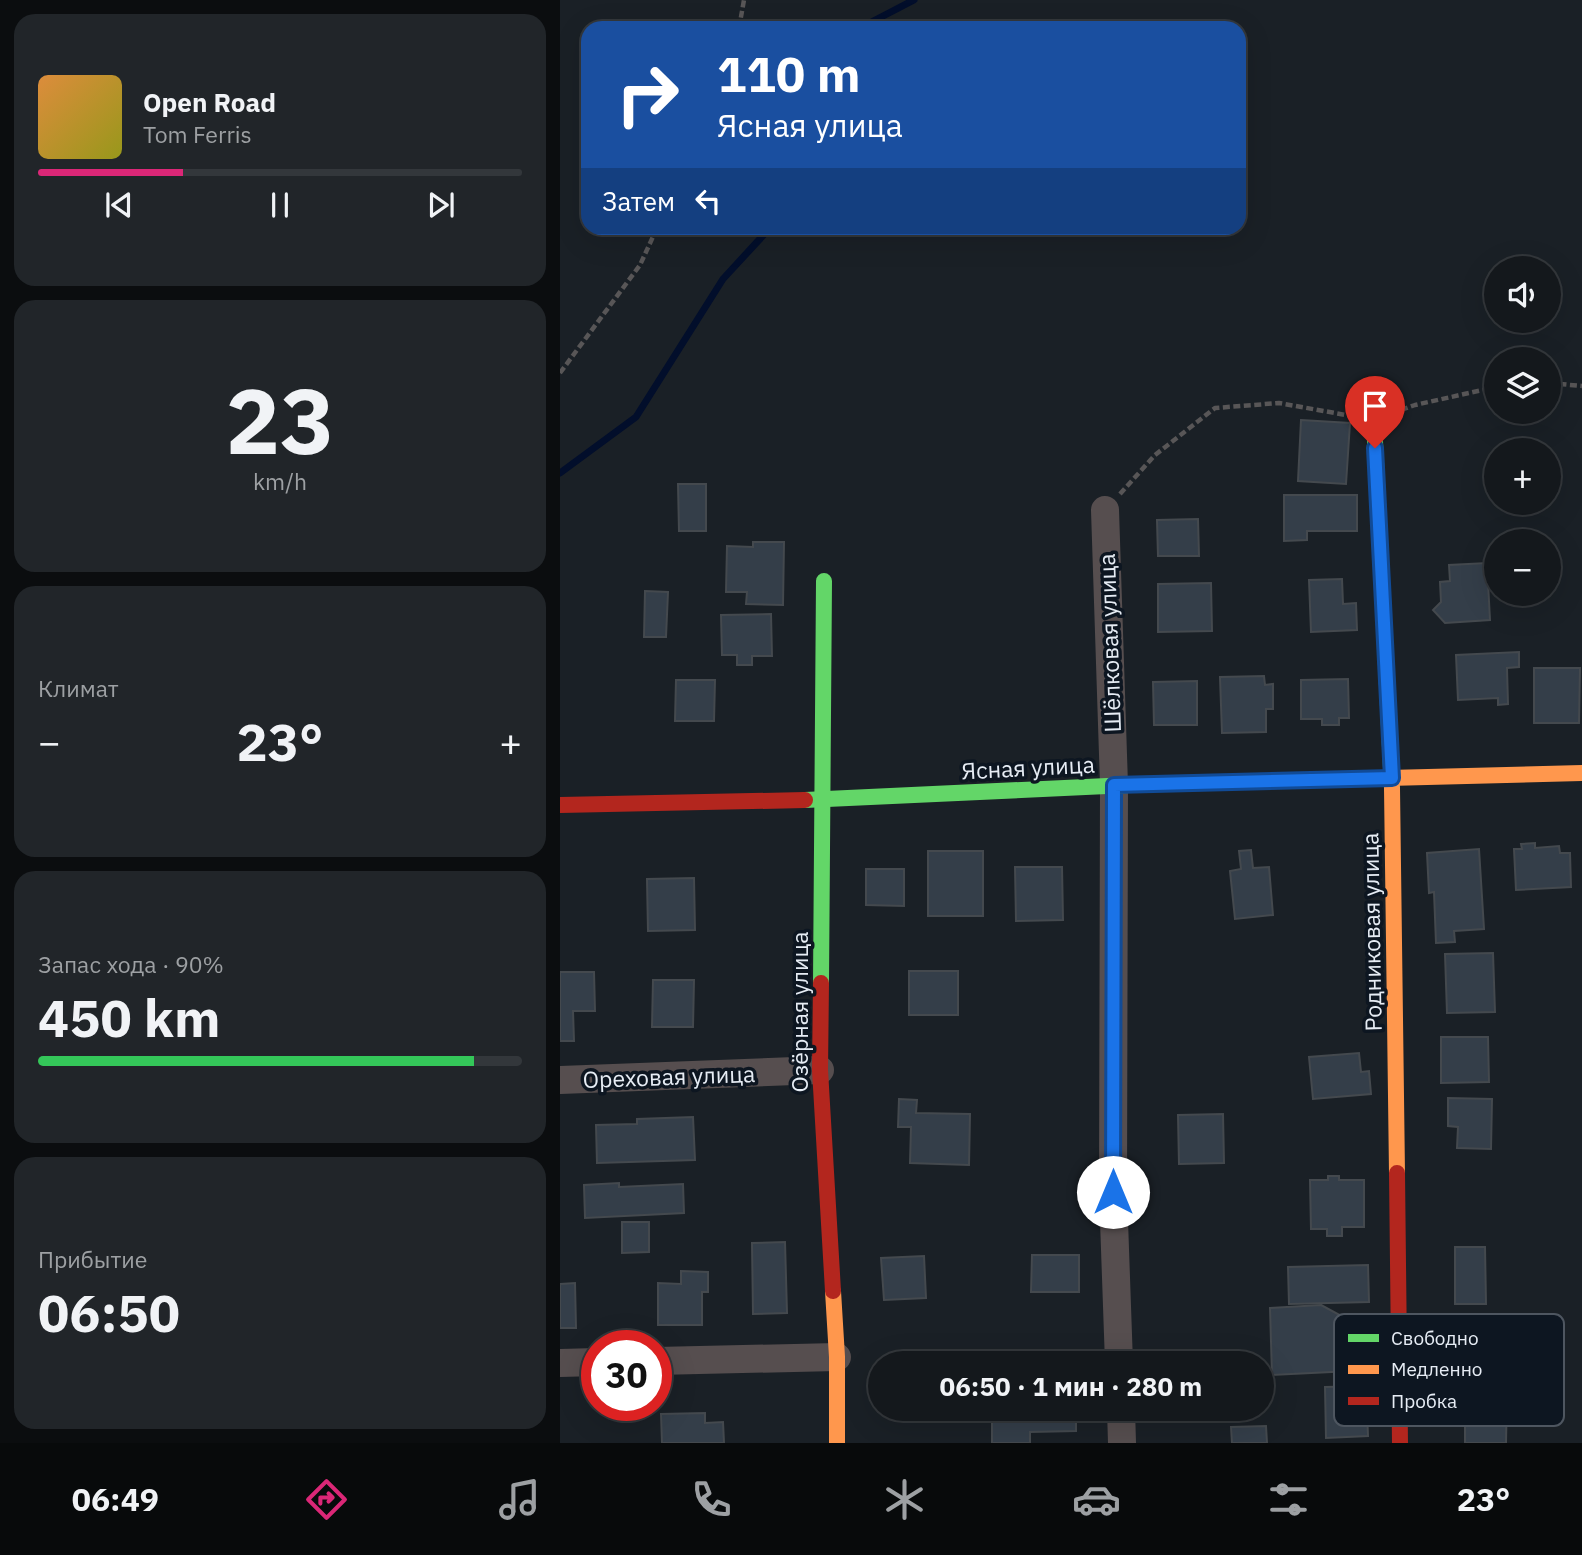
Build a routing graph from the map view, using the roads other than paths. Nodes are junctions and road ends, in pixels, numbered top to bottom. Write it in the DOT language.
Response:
graph roads {
  1 [pos="1374,421"];
  2 [pos="1105,510"];
  3 [pos="824,581"];
  4 [pos="1582,774"];
  5 [pos="1392,778"];
  6 [pos="1114,785"];
  7 [pos="823,800"];
  8 [pos="560,805"];
  9 [pos="820,1070"];
  10 [pos="560,1080"];
  11 [pos="1398,1314"];
  12 [pos="1119,1351"];
  13 [pos="836,1357"];
  14 [pos="672,1361"];
  15 [pos="581,1362"];
  16 [pos="560,1363"];
  17 [pos="1121,1421"];
  18 [pos="837,1443"];
  19 [pos="1122,1443"];
  1 -- 5 [label="street, Родниковая улица"];
  2 -- 6 [label="street, Шёлковая улица"];
  3 -- 7 [label="street, Озёрная улица"];
  4 -- 5 [label="street, Ясная улица"];
  5 -- 6 [label="street, Ясная улица"];
  5 -- 11 [label="street, Родниковая улица"];
  6 -- 7 [label="street, Ясная улица"];
  6 -- 12 [label="street, Шёлковая улица"];
  7 -- 8 [label="street, Ясная улица"];
  7 -- 9 [label="street, Озёрная улица"];
  9 -- 10 [label="street, Ореховая улица"];
  9 -- 13 [label="street, Озёрная улица"];
  13 -- 14 [label="street"];
  13 -- 18 [label="street, Озёрная улица"];
  15 -- 16 [label="street"];
  17 -- 19 [label="street"];
}
